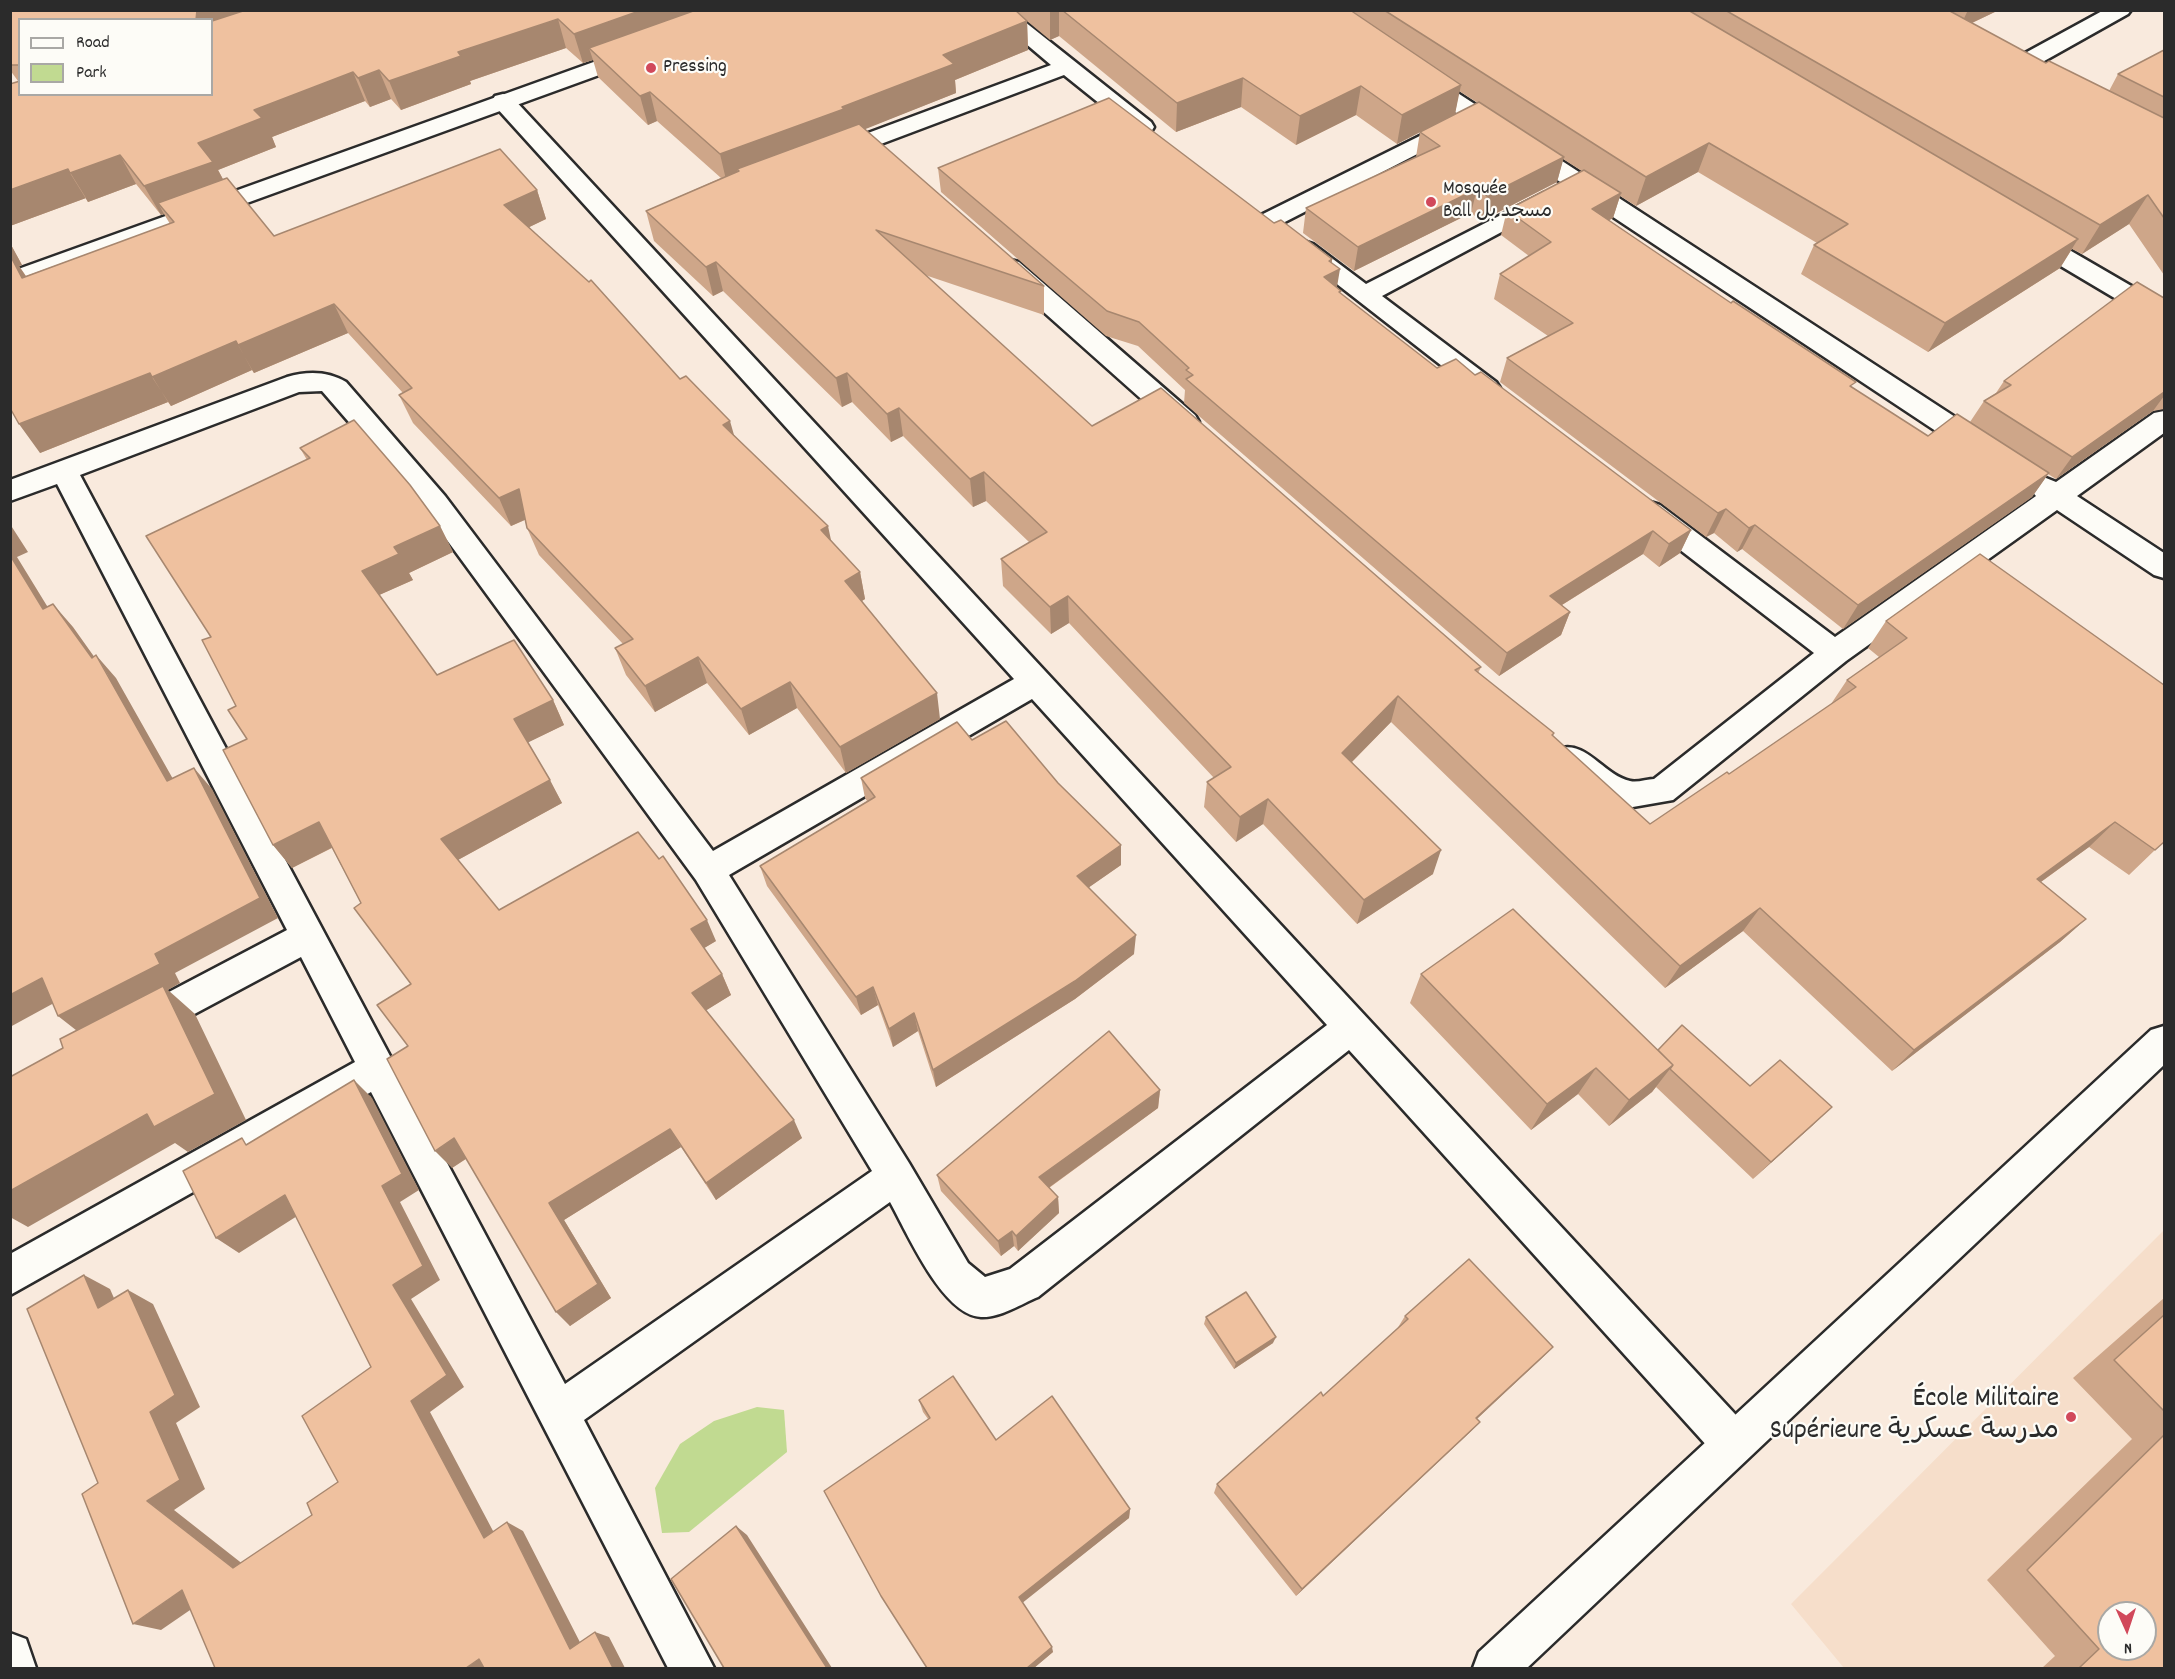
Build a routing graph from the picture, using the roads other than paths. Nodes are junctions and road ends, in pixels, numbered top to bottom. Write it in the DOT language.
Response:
graph roads {
  1 [pos="996,10"];
  2 [pos="2121,10"];
  3 [pos="658,46"];
  4 [pos="1992,58"];
  5 [pos="1396,63"];
  6 [pos="1065,67"];
  7 [pos="2013,69"];
  8 [pos="2033,79"];
  9 [pos="503,101"];
  10 [pos="1475,115"];
  11 [pos="1166,144"];
  12 [pos="811,163"];
  13 [pos="1578,182"];
  14 [pos="2011,226"];
  15 [pos="992,252"];
  16 [pos="10,281"];
  17 [pos="1364,295"];
  18 [pos="2164,316"];
  19 [pos="1505,402"];
  20 [pos="2164,420"];
  21 [pos="1207,441"];
  22 [pos="63,469"];
  23 [pos="10,490"];
  24 [pos="1628,495"];
  25 [pos="2056,496"];
  26 [pos="2164,567"];
  27 [pos="1834,653"];
  28 [pos="1035,682"];
  29 [pos="1549,740"];
  30 [pos="708,870"];
  31 [pos="307,936"];
  32 [pos="1351,1027"];
  33 [pos="116,1037"];
  34 [pos="2164,1042"];
  35 [pos="377,1069"];
  36 [pos="896,1176"];
  37 [pos="10,1276"];
  38 [pos="558,1413"];
  39 [pos="1733,1443"];
  40 [pos="10,1655"];
  41 [pos="14,1668"];
  42 [pos="692,1668"];
  43 [pos="1495,1668"];
  1 -- 6 [label="street"];
  2 -- 7 [label="street"];
  3 -- 9 [label="street"];
  4 -- 7 [label="street"];
  5 -- 10 [label="street"];
  6 -- 11 [label="street"];
  6 -- 12 [label="street"];
  7 -- 8 [label="street"];
  9 -- 16 [label="street"];
  9 -- 28 [label="street"];
  10 -- 13 [label="street"];
  10 -- 17 [label="street"];
  13 -- 17 [label="street"];
  13 -- 25 [label="street"];
  14 -- 18 [label="street"];
  15 -- 21 [label="street"];
  17 -- 19 [label="street"];
  20 -- 25 [label="street"];
  22 -- 23 [label="street"];
  22 -- 30 [label="street"];
  22 -- 31 [label="street"];
  24 -- 27 [label="street"];
  25 -- 26 [label="street"];
  25 -- 27 [label="street"];
  27 -- 29 [label="street"];
  28 -- 30 [label="street"];
  28 -- 32 [label="street"];
  30 -- 36 [label="street"];
  31 -- 33 [label="street"];
  31 -- 35 [label="street"];
  32 -- 36 [label="street"];
  32 -- 39 [label="street"];
  34 -- 39 [label="street"];
  35 -- 37 [label="street"];
  35 -- 38 [label="street"];
  36 -- 38 [label="street"];
  38 -- 42 [label="street"];
  39 -- 43 [label="street"];
  40 -- 41 [label="street"];
}
